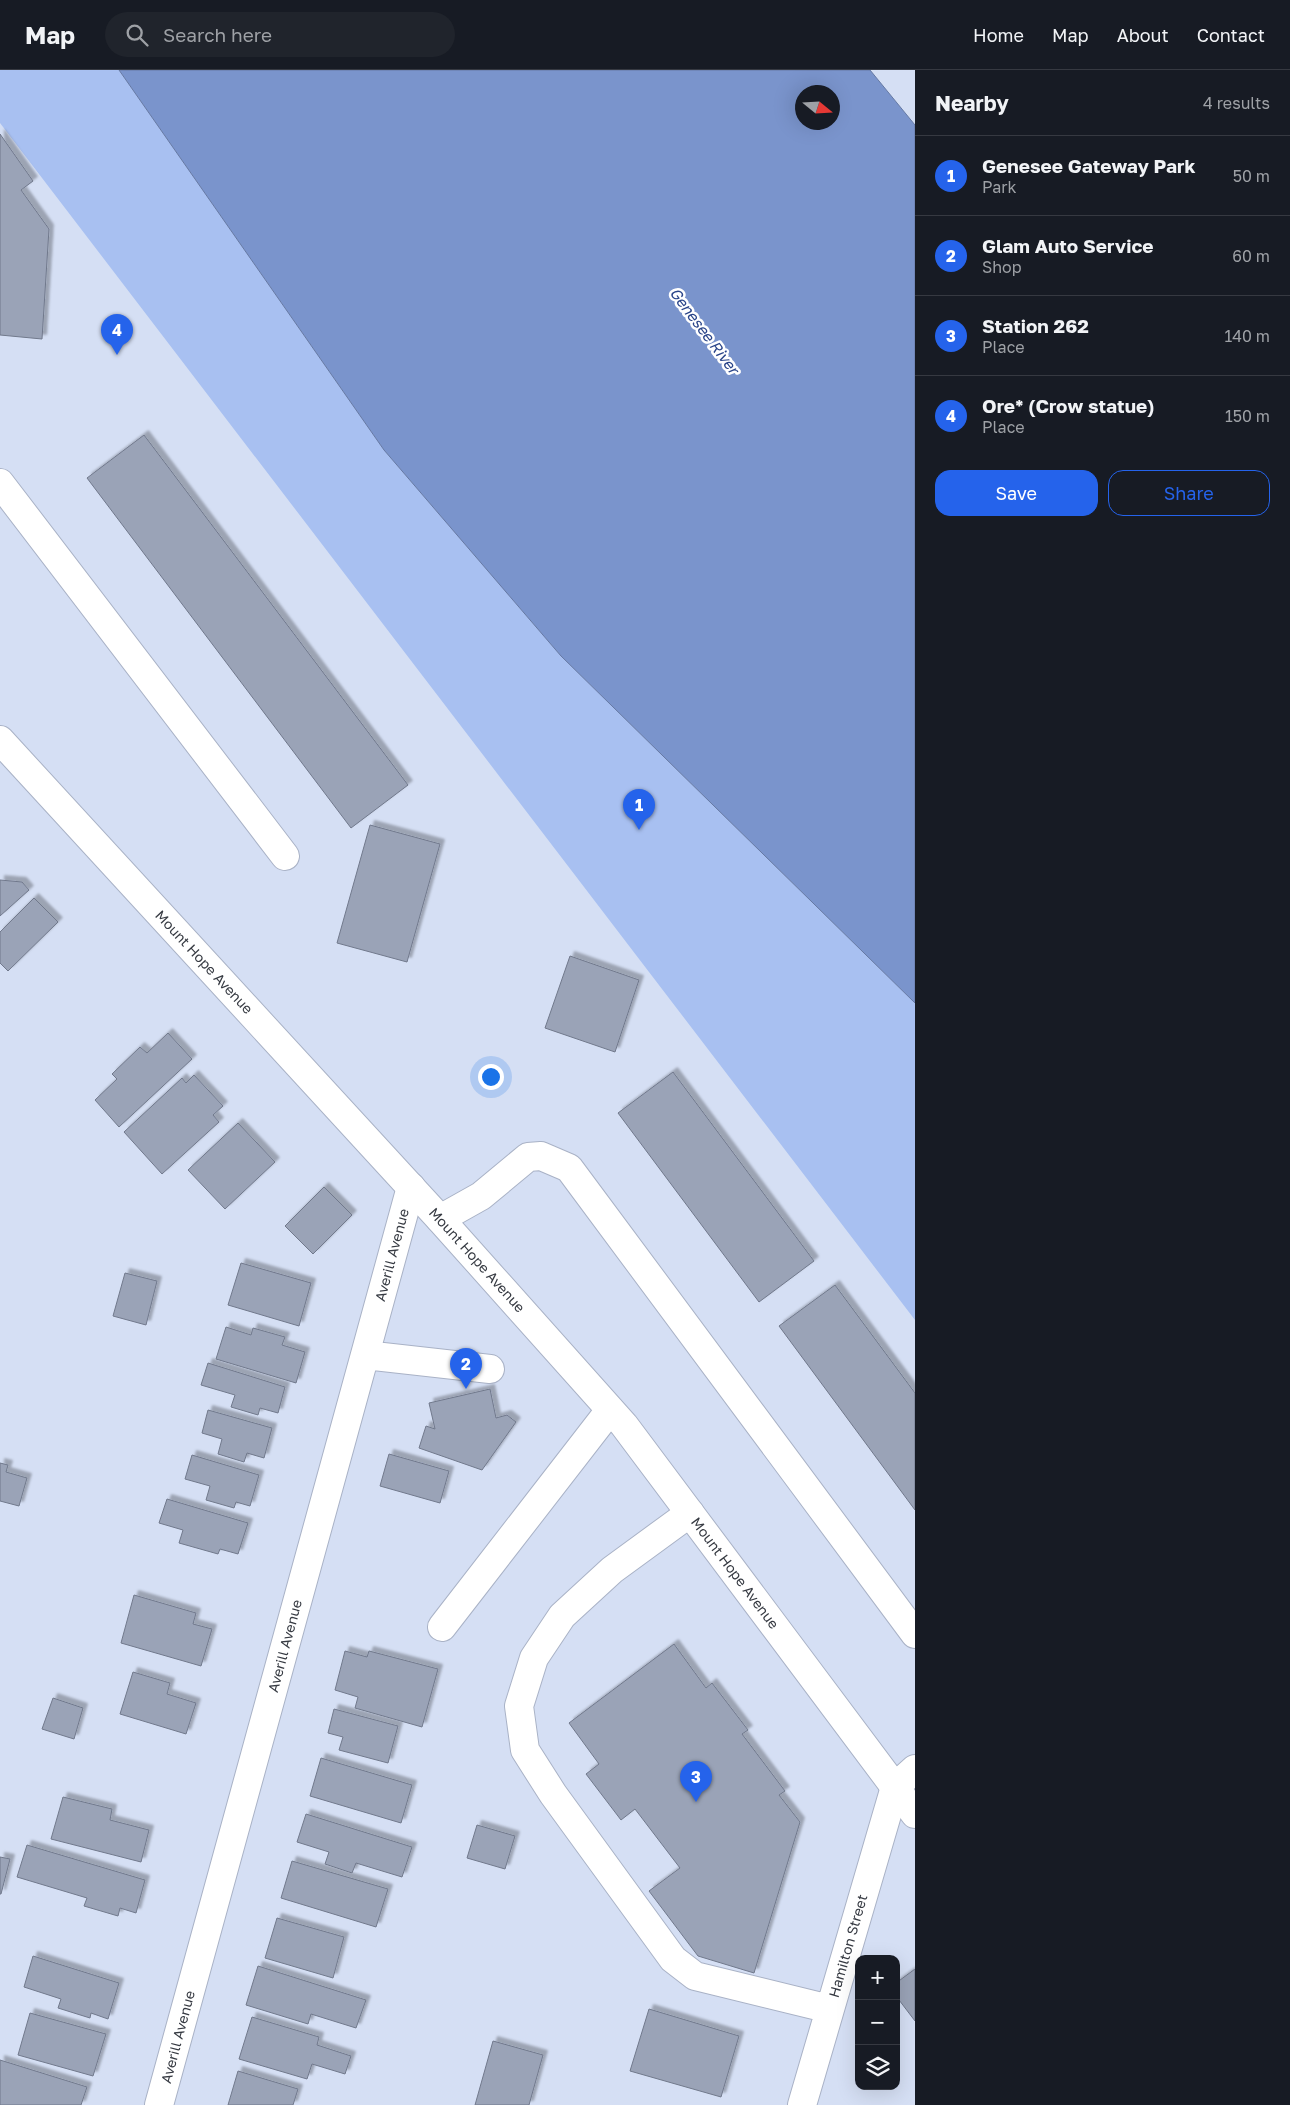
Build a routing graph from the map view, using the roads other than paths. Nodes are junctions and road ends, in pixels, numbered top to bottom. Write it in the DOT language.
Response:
graph roads {
  1 [pos="0,483"];
  2 [pos="0,740"];
  3 [pos="285,856"];
  4 [pos="411,1187"];
  5 [pos="440,1219"];
  6 [pos="365,1355"];
  7 [pos="490,1369"];
  8 [pos="610,1410"];
  9 [pos="690,1513"];
  10 [pos="442,1627"];
  11 [pos="915,1634"];
  12 [pos="905,1778"];
  13 [pos="915,1814"];
  14 [pos="830,2009"];
  15 [pos="159,2105"];
  16 [pos="802,2105"];
  1 -- 3 [label="main road"];
  2 -- 4 [label="main road, Mount Hope Avenue"];
  4 -- 5 [label="main road, Mount Hope Avenue"];
  4 -- 6 [label="main road, Averill Avenue"];
  5 -- 8 [label="main road, Mount Hope Avenue"];
  5 -- 11 [label="main road"];
  6 -- 7 [label="main road"];
  6 -- 15 [label="main road, Averill Avenue"];
  8 -- 9 [label="main road, Mount Hope Avenue"];
  8 -- 10 [label="main road"];
  9 -- 12 [label="main road, Mount Hope Avenue"];
  9 -- 14 [label="main road"];
  12 -- 13 [label="main road, Mount Hope Avenue"];
  12 -- 14 [label="main road, Hamilton Street"];
  14 -- 16 [label="main road, Hamilton Street"];
}
